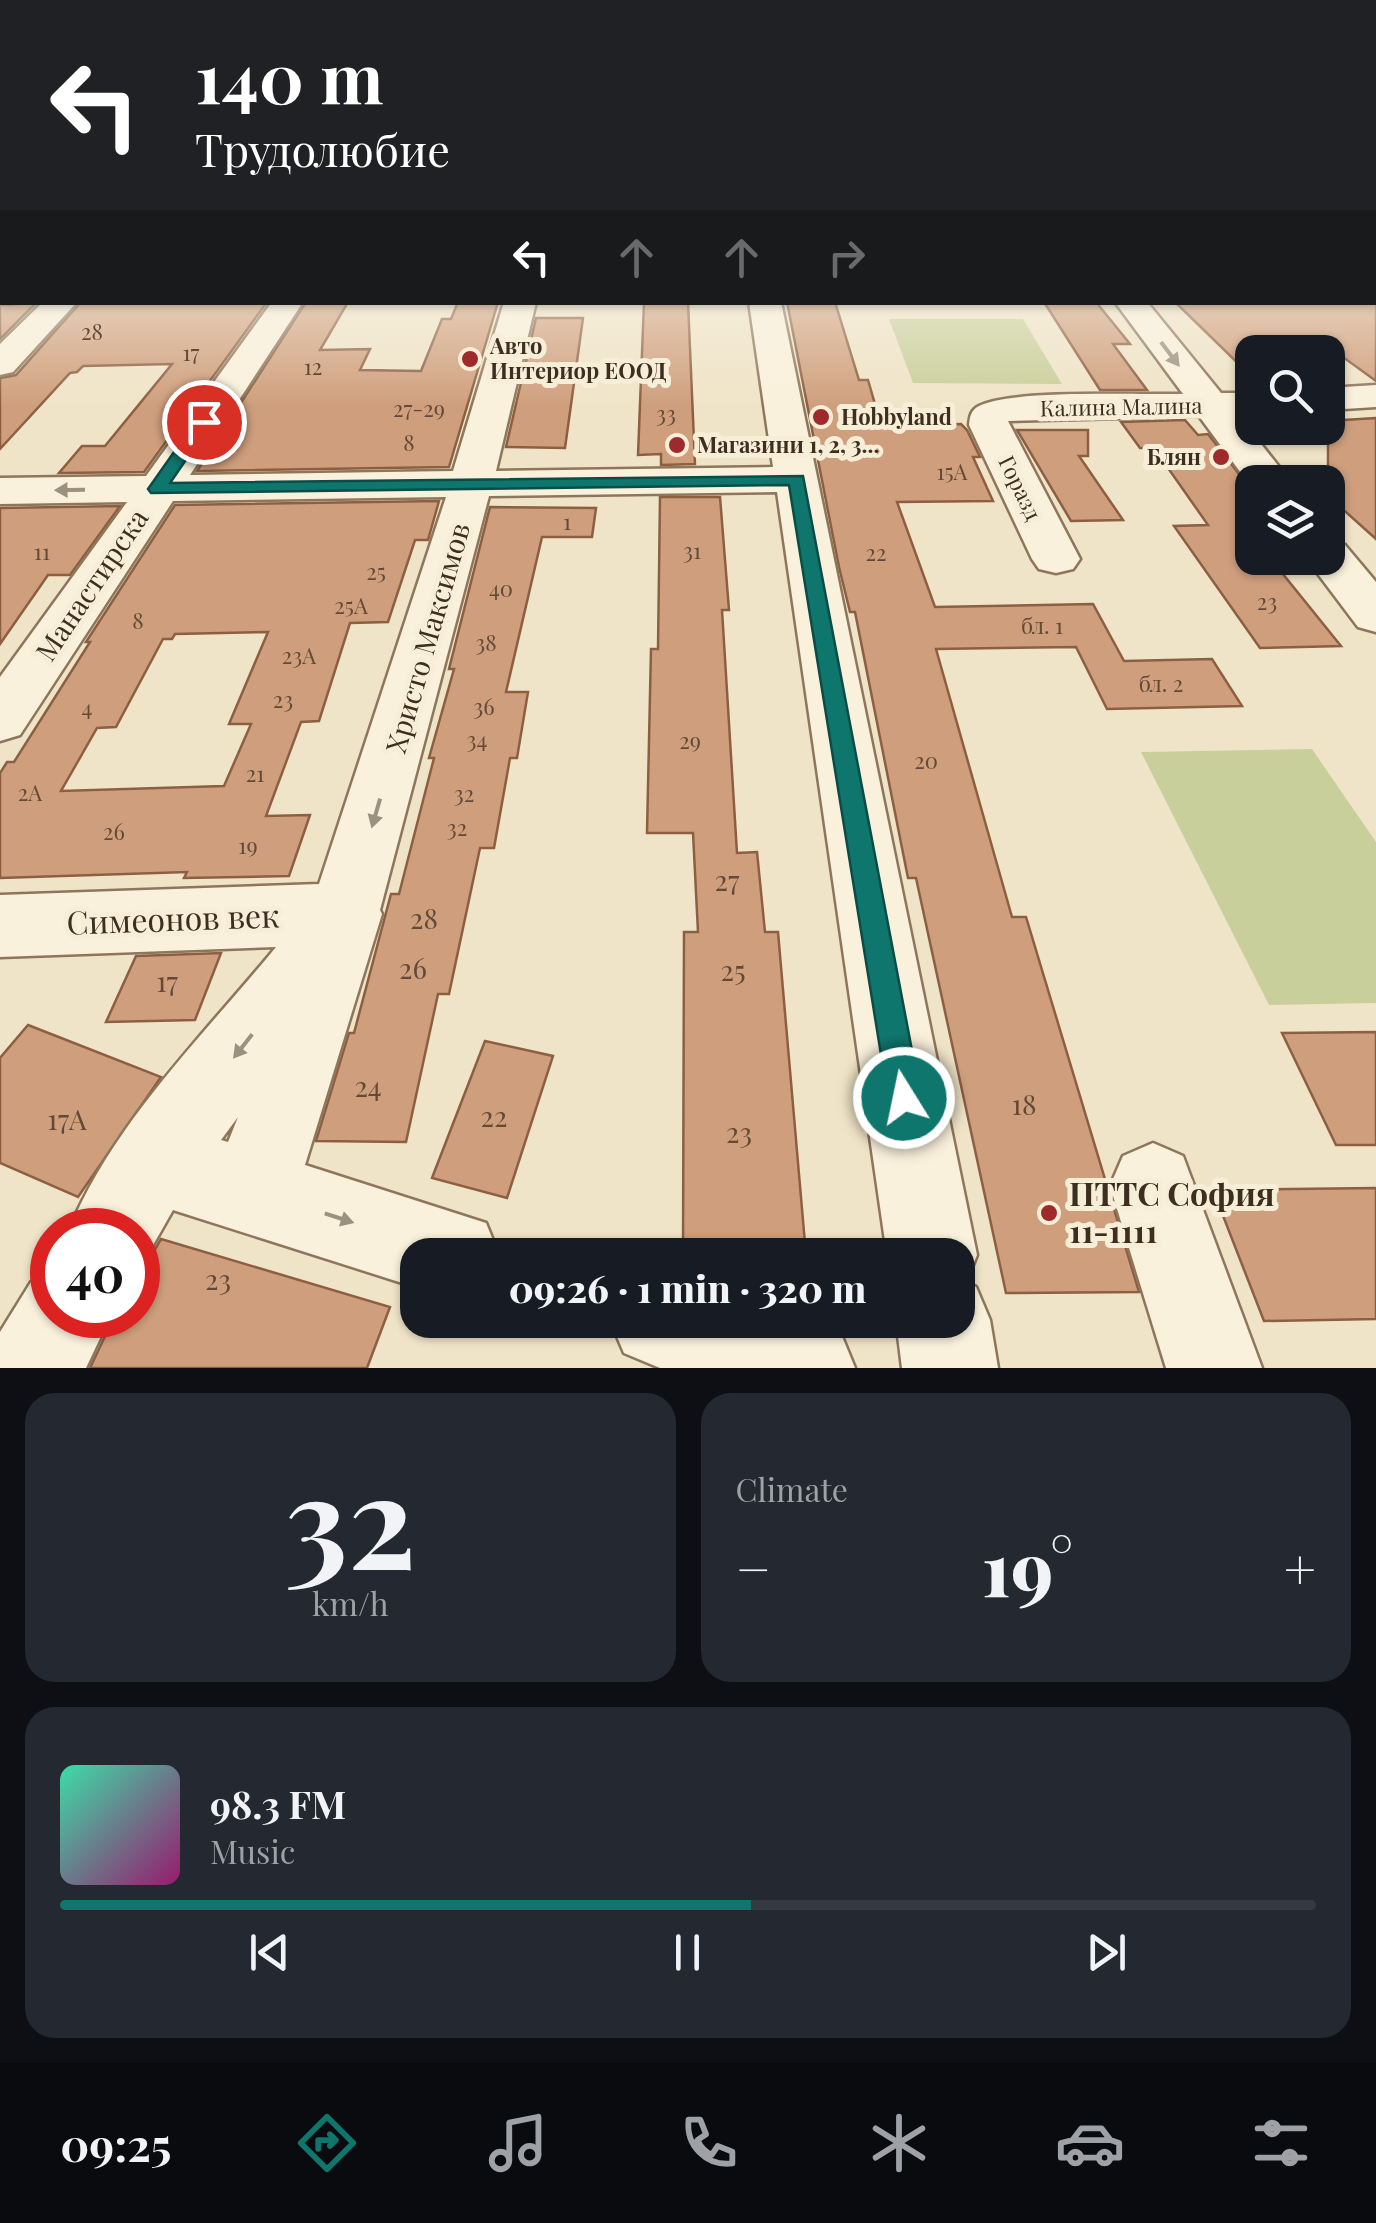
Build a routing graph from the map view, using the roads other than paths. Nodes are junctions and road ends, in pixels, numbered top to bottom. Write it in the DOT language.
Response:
graph roads {
  1 [pos="59,305"];
  2 [pos="286,305"];
  3 [pos="519,305"];
  4 [pos="766,305"];
  5 [pos="1132,305"];
  6 [pos="0,364"];
  7 [pos="1376,396"];
  8 [pos="1345,399"];
  9 [pos="1235,405"];
  10 [pos="1209,406"];
  11 [pos="990,415"];
  12 [pos="1256,465"];
  13 [pos="797,479"];
  14 [pos="472,484"];
  15 [pos="157,489"];
  16 [pos="0,491"];
  17 [pos="1056,559"];
  18 [pos="1345,575"];
  19 [pos="1373,608"];
  20 [pos="0,720"];
  21 [pos="347,914"];
  22 [pos="0,926"];
  23 [pos="1153,1186"];
  24 [pos="254,1191"];
  25 [pos="133,1196"];
  26 [pos="401,1238"];
  27 [pos="929,1238"];
  28 [pos="51,1338"];
  29 [pos="713,1338"];
  30 [pos="946,1338"];
  31 [pos="33,1368"];
  32 [pos="807,1368"];
  33 [pos="950,1368"];
  34 [pos="1214,1368"];
  1 -- 6 [label="street"];
  2 -- 15 [label="street, Манастирска"];
  3 -- 14 [label="street, Христо Максимов"];
  4 -- 13 [label="street"];
  5 -- 10 [label="street, one-way"];
  7 -- 8 [label="street"];
  9 -- 10 [label="street, Калина Малина"];
  10 -- 11 [label="street, Калина Малина"];
  10 -- 12 [label="street"];
  11 -- 17 [label="street, Горазд"];
  13 -- 14 [label="street"];
  13 -- 27 [label="street"];
  14 -- 15 [label="street"];
  14 -- 21 [label="street, Христо Максимов, one-way"];
  15 -- 16 [label="street, one-way"];
  15 -- 20 [label="street, Манастирска"];
  18 -- 19 [label="street"];
  21 -- 22 [label="street, Симеонов век"];
  21 -- 24 [label="street, Христо Максимов"];
  21 -- 25 [label="street, Христо Максимов, one-way"];
  23 -- 34 [label="street"];
  24 -- 25 [label="street"];
  24 -- 26 [label="street, one-way"];
  28 -- 31 [label="street"];
  29 -- 32 [label="street"];
  30 -- 33 [label="street"];
}
